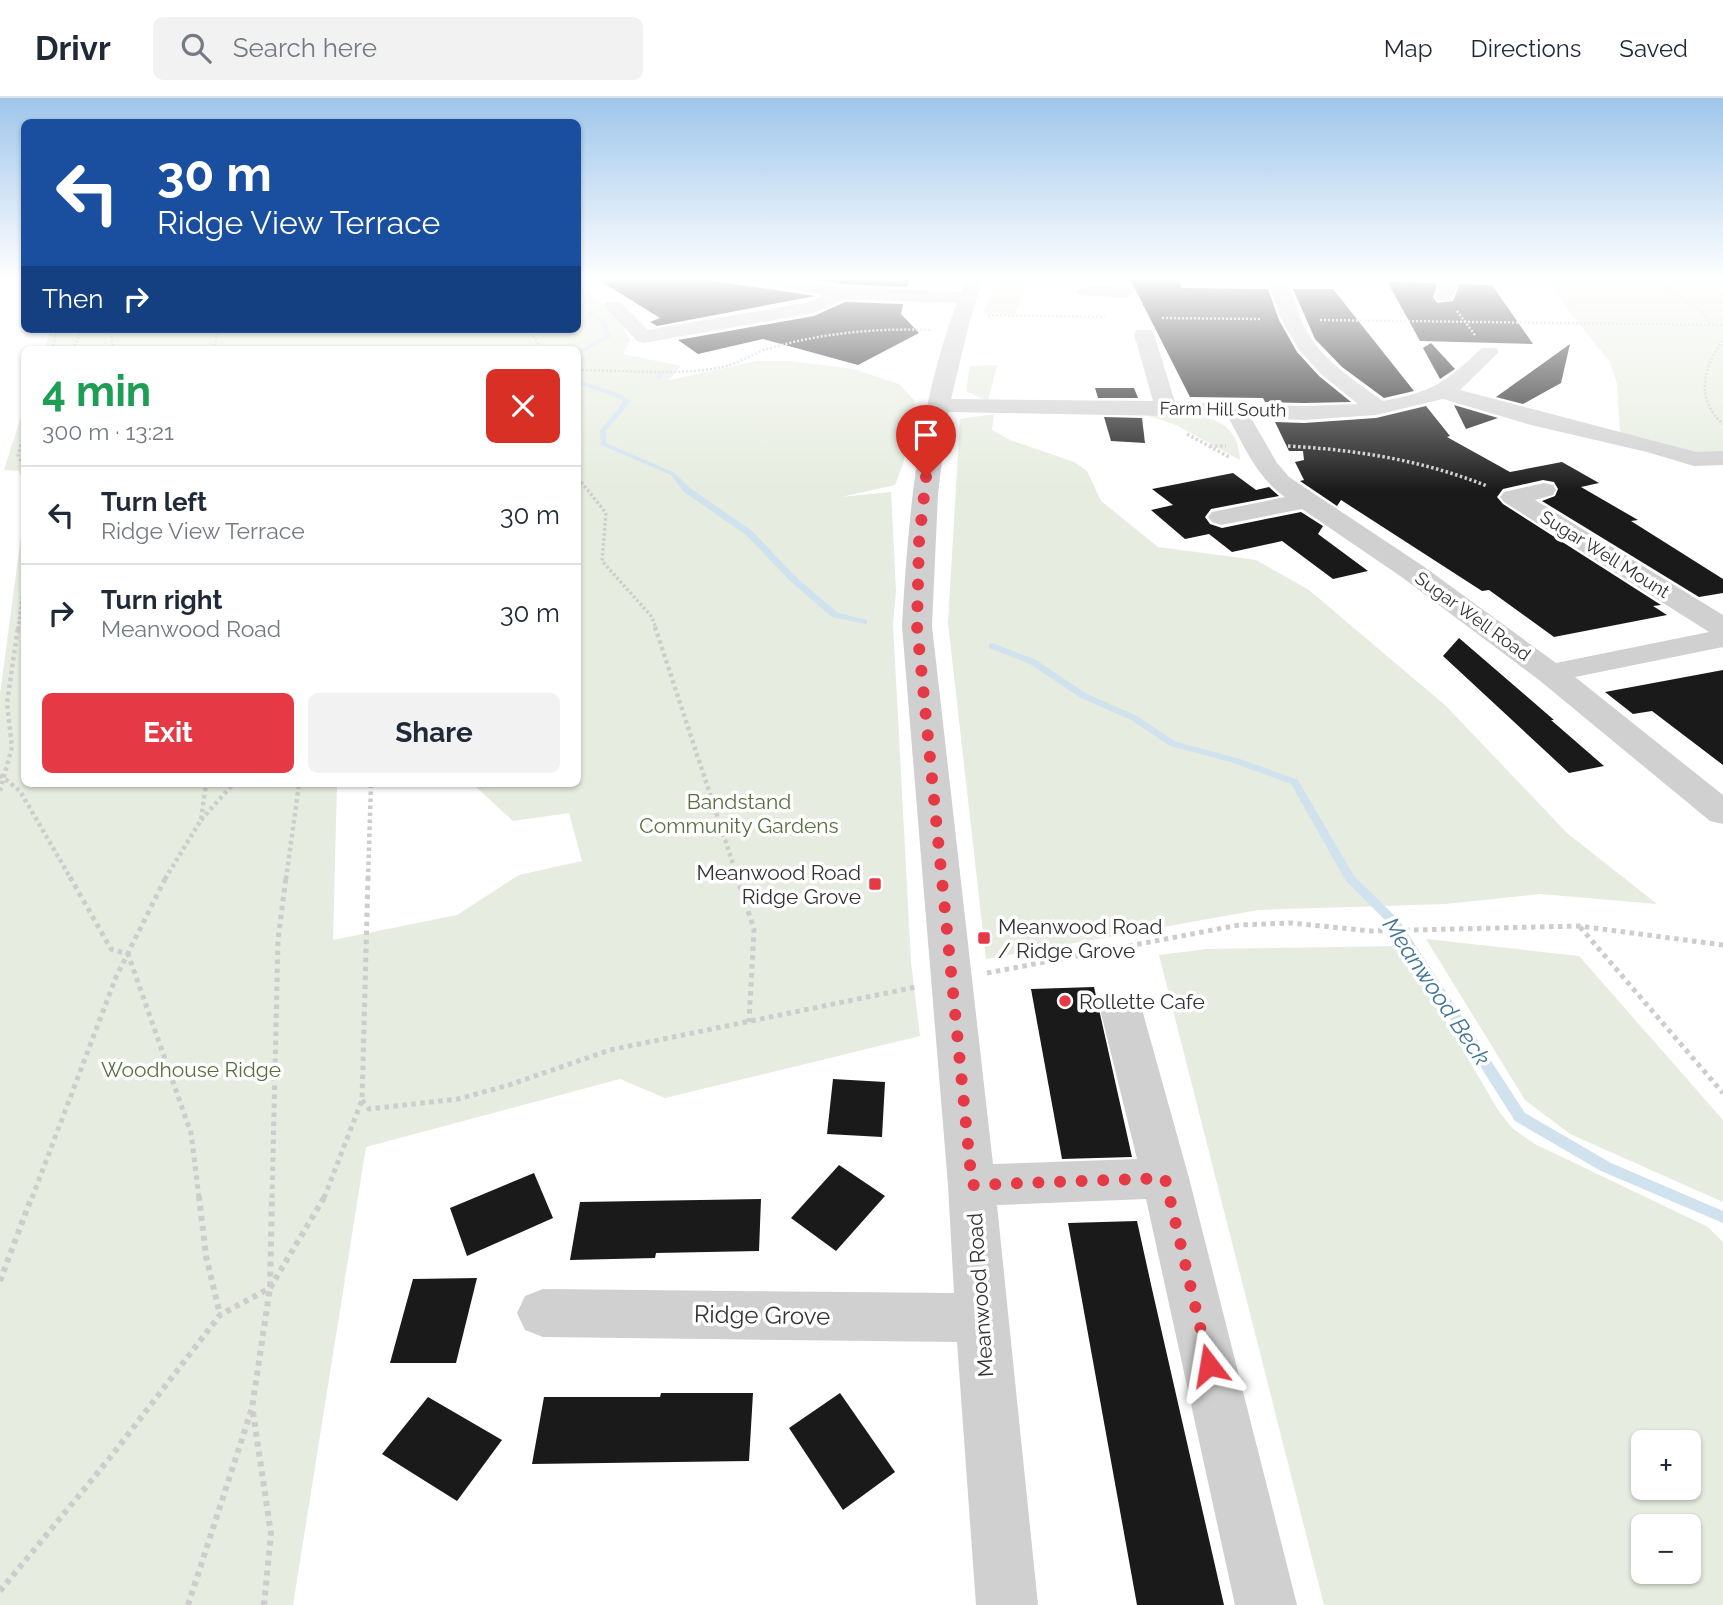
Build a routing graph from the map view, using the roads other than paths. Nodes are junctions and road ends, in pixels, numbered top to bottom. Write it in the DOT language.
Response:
graph roads {
  1 [pos="951,349"];
  2 [pos="1153,349"];
  3 [pos="1308,349"];
  4 [pos="1489,352"];
  5 [pos="1442,392"];
  6 [pos="939,405"];
  7 [pos="1166,408"];
  8 [pos="1378,408"];
  9 [pos="1236,411"];
  10 [pos="1723,458"];
  11 [pos="1544,490"];
  12 [pos="1307,500"];
  13 [pos="1222,517"];
  14 [pos="1723,628"];
  15 [pos="1723,638"];
  16 [pos="1550,673"];
  17 [pos="1723,813"];
  18 [pos="1122,1013"];
  19 [pos="1165,1178"];
  20 [pos="972,1185"];
  21 [pos="543,1313"];
  22 [pos="981,1318"];
  23 [pos="1007,1605"];
  24 [pos="1266,1605"];
  1 -- 6 [label="street, Meanwood Road"];
  2 -- 7 [label="street"];
  3 -- 8 [label="street"];
  4 -- 5 [label="street, Farm Hill South"];
  5 -- 8 [label="street, Farm Hill South"];
  5 -- 10 [label="street"];
  6 -- 7 [label="street, Farm Hill South"];
  6 -- 20 [label="street, Meanwood Road"];
  7 -- 9 [label="street, Farm Hill South"];
  8 -- 9 [label="street, Farm Hill South"];
  9 -- 12 [label="street, Sugar Well Road"];
  11 -- 14 [label="street, Sugar Well Mount"];
  12 -- 13 [label="street"];
  12 -- 16 [label="street, Sugar Well Road"];
  15 -- 16 [label="street"];
  16 -- 17 [label="street, Sugar Well Road"];
  18 -- 19 [label="street"];
  19 -- 20 [label="street"];
  19 -- 24 [label="street"];
  20 -- 22 [label="street, Meanwood Road"];
  21 -- 22 [label="street, Ridge Grove"];
  22 -- 23 [label="street, Meanwood Road"];
}
